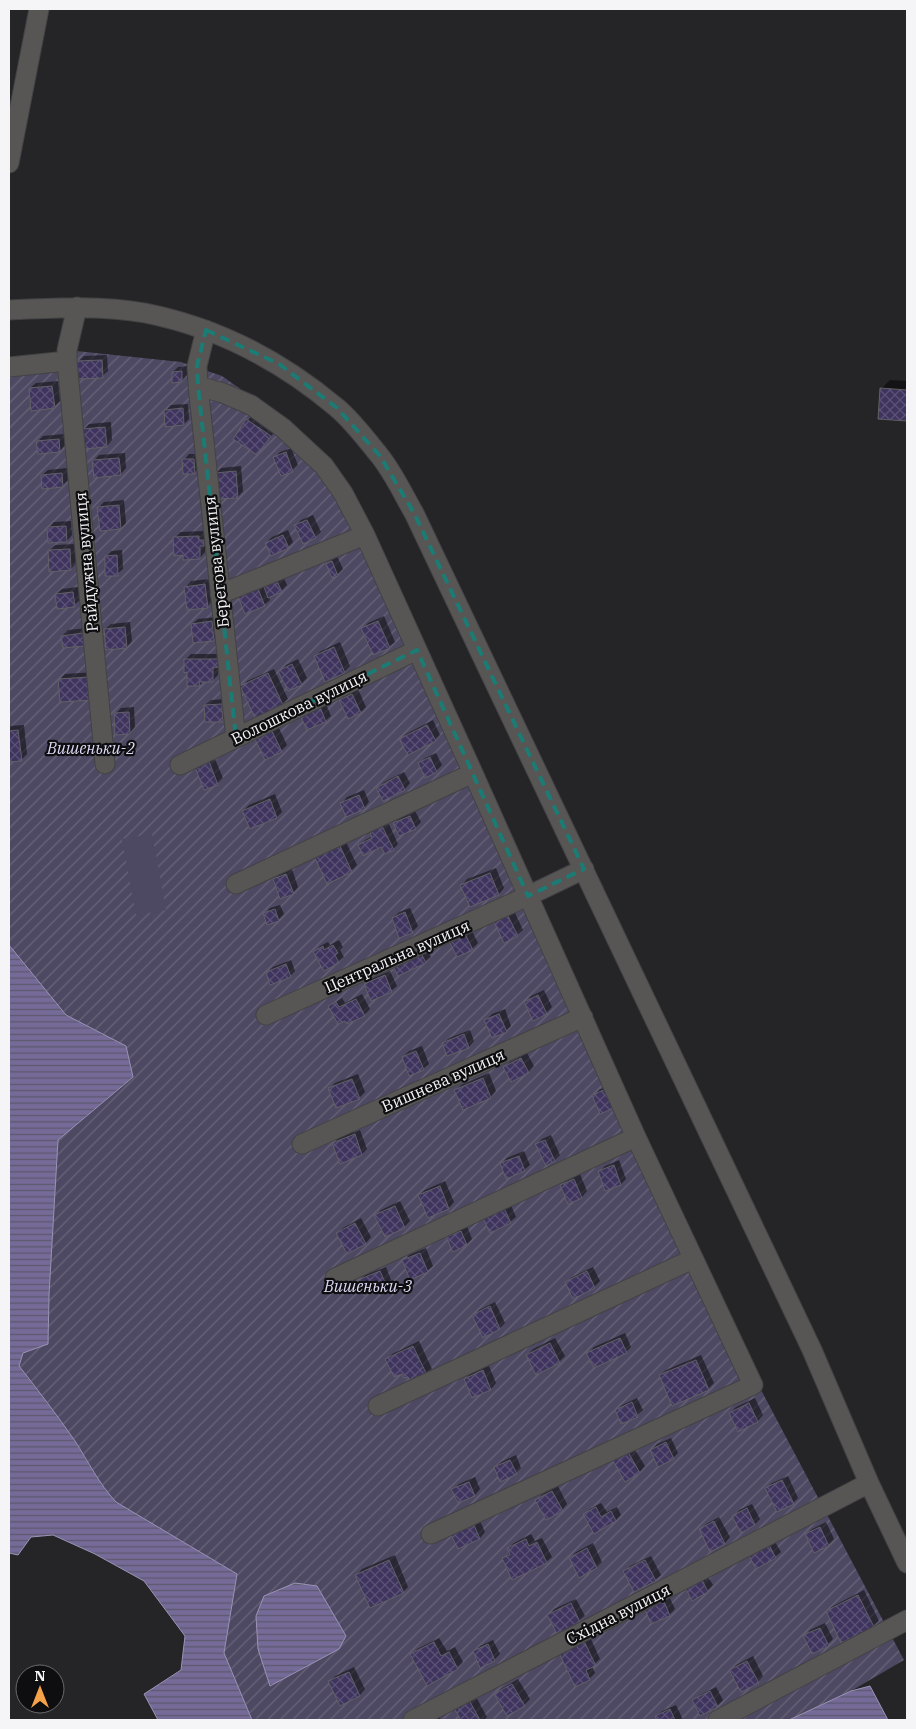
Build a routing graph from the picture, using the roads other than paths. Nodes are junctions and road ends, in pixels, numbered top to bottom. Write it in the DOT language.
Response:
graph roads {
  1 [pos="38,9"];
  2 [pos="9,163"];
  3 [pos="77,308"];
  4 [pos="9,310"];
  5 [pos="206,330"];
  6 [pos="67,361"];
  7 [pos="9,367"];
  8 [pos="198,386"];
  9 [pos="364,535"];
  10 [pos="220,594"];
  11 [pos="417,650"];
  12 [pos="236,738"];
  13 [pos="105,764"];
  14 [pos="180,765"];
  15 [pos="473,773"];
  16 [pos="584,869"];
  17 [pos="236,884"];
  18 [pos="528,896"];
  19 [pos="266,1015"];
  20 [pos="583,1017"];
  21 [pos="636,1137"];
  22 [pos="302,1144"];
  23 [pos="693,1258"];
  24 [pos="335,1278"];
  25 [pos="378,1406"];
  26 [pos="869,1483"];
  27 [pos="431,1534"];
  28 [pos="907,1562"];
  29 [pos="907,1620"];
  30 [pos="413,1720"];
  31 [pos="718,1720"];
  1 -- 2 [label="street"];
  3 -- 4 [label="street"];
  3 -- 5 [label="street"];
  3 -- 6 [label="street, Райдужна вулиця"];
  5 -- 8 [label="street, Берегова вулиця"];
  5 -- 16 [label="street"];
  6 -- 7 [label="street"];
  6 -- 13 [label="street, Райдужна вулиця"];
  8 -- 9 [label="street"];
  8 -- 10 [label="street, Берегова вулиця"];
  9 -- 10 [label="street"];
  9 -- 11 [label="street"];
  10 -- 12 [label="street, Берегова вулиця"];
  11 -- 12 [label="street, Волошкова вулиця"];
  11 -- 15 [label="street"];
  12 -- 14 [label="street, Волошкова вулиця"];
  15 -- 17 [label="street"];
  15 -- 18 [label="street"];
  16 -- 18 [label="street, Центральна вулиця"];
  16 -- 26 [label="street"];
  18 -- 19 [label="street, Центральна вулиця"];
  18 -- 20 [label="street"];
  20 -- 21 [label="street"];
  20 -- 22 [label="street, Вишнева вулиця"];
  21 -- 23 [label="street"];
  21 -- 24 [label="street"];
  23 -- 25 [label="street"];
  23 -- 27 [label="street"];
  26 -- 28 [label="street"];
  26 -- 30 [label="street, Східна вулиця"];
  29 -- 31 [label="street"];
}
